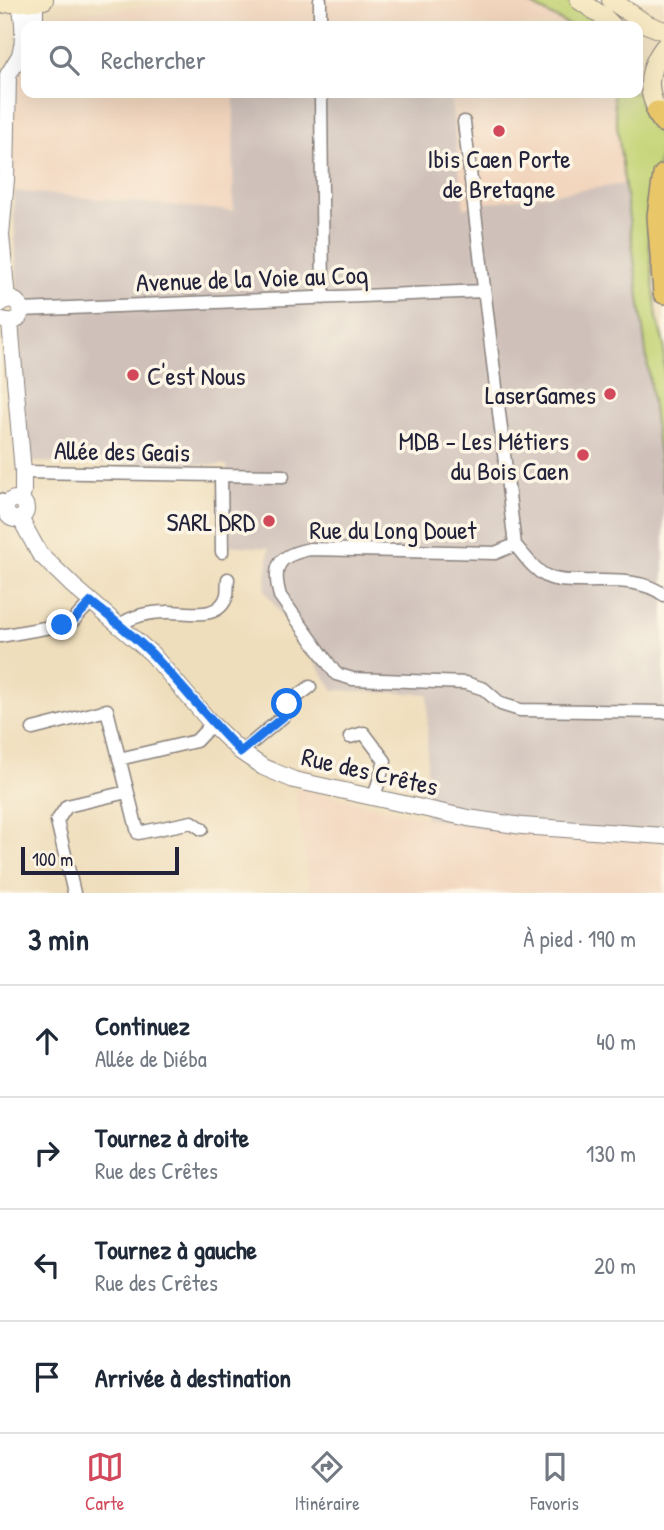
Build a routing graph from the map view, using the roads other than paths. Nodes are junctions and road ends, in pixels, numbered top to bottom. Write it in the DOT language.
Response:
graph roads {
  1 [pos="44,0"];
  2 [pos="320,0"];
  3 [pos="579,0"];
  4 [pos="611,0"];
  5 [pos="11,2"];
  6 [pos="23,21"];
  7 [pos="34,21"];
  8 [pos="320,21"];
  9 [pos="608,21"];
  10 [pos="642,21"];
  11 [pos="643,22"];
  12 [pos="664,32"];
  13 [pos="664,47"];
  14 [pos="21,53"];
  15 [pos="643,67"];
  16 [pos="649,81"];
  17 [pos="3,93"];
  18 [pos="321,98"];
  19 [pos="662,118"];
  20 [pos="464,121"];
  21 [pos="664,175"];
  22 [pos="3,179"];
  23 [pos="484,291"];
  24 [pos="664,293"];
  25 [pos="323,298"];
  26 [pos="4,302"];
  27 [pos="10,317"];
  28 [pos="23,472"];
  29 [pos="221,475"];
  30 [pos="283,476"];
  31 [pos="9,501"];
  32 [pos="515,545"];
  33 [pos="222,552"];
  34 [pos="228,579"];
  35 [pos="664,595"];
  36 [pos="91,602"];
  37 [pos="120,625"];
  38 [pos="0,636"];
  39 [pos="310,687"];
  40 [pos="664,712"];
  41 [pos="212,724"];
  42 [pos="33,729"];
  43 [pos="350,737"];
  44 [pos="241,752"];
  45 [pos="119,759"];
  46 [pos="127,792"];
  47 [pos="374,797"];
  48 [pos="202,829"];
  49 [pos="664,836"];
  50 [pos="74,893"];
  1 -- 5 [label="main road"];
  2 -- 8 [label="street"];
  3 -- 9 [label="main road"];
  4 -- 10 [label="main road"];
  5 -- 6 [label="street"];
  5 -- 7 [label="street"];
  11 -- 12 [label="main road"];
  13 -- 16 [label="main road"];
  14 -- 17 [label="street"];
  15 -- 16 [label="main road"];
  16 -- 19 [label="main road"];
  17 -- 22 [label="street"];
  18 -- 25 [label="street"];
  20 -- 23 [label="street"];
  21 -- 24 [label="highway"];
  22 -- 26 [label="street"];
  23 -- 25 [label="street, Avenue de la Voie au Coq"];
  23 -- 32 [label="street"];
  25 -- 27 [label="street, Avenue de la Voie au Coq"];
  26 -- 27 [label="street"];
  27 -- 28 [label="street"];
  28 -- 29 [label="street, Allée des Geais"];
  28 -- 31 [label="street"];
  29 -- 30 [label="street, Allée des Geais"];
  29 -- 33 [label="street, Allée des Geais"];
  31 -- 36 [label="street, Rue des Crêtes"];
  32 -- 35 [label="street, Rue du Long Douet"];
  32 -- 40 [label="street, Rue du Long Douet"];
  34 -- 37 [label="street"];
  36 -- 37 [label="street, Rue des Crêtes"];
  36 -- 38 [label="street"];
  37 -- 41 [label="street, Rue des Crêtes"];
  39 -- 44 [label="street"];
  41 -- 44 [label="street, Rue des Crêtes"];
  41 -- 45 [label="street"];
  42 -- 45 [label="street"];
  43 -- 47 [label="street"];
  44 -- 47 [label="street, Rue des Crêtes"];
  45 -- 46 [label="street"];
  46 -- 48 [label="street"];
  46 -- 50 [label="street"];
  47 -- 49 [label="street, Rue des Crêtes"];
}
